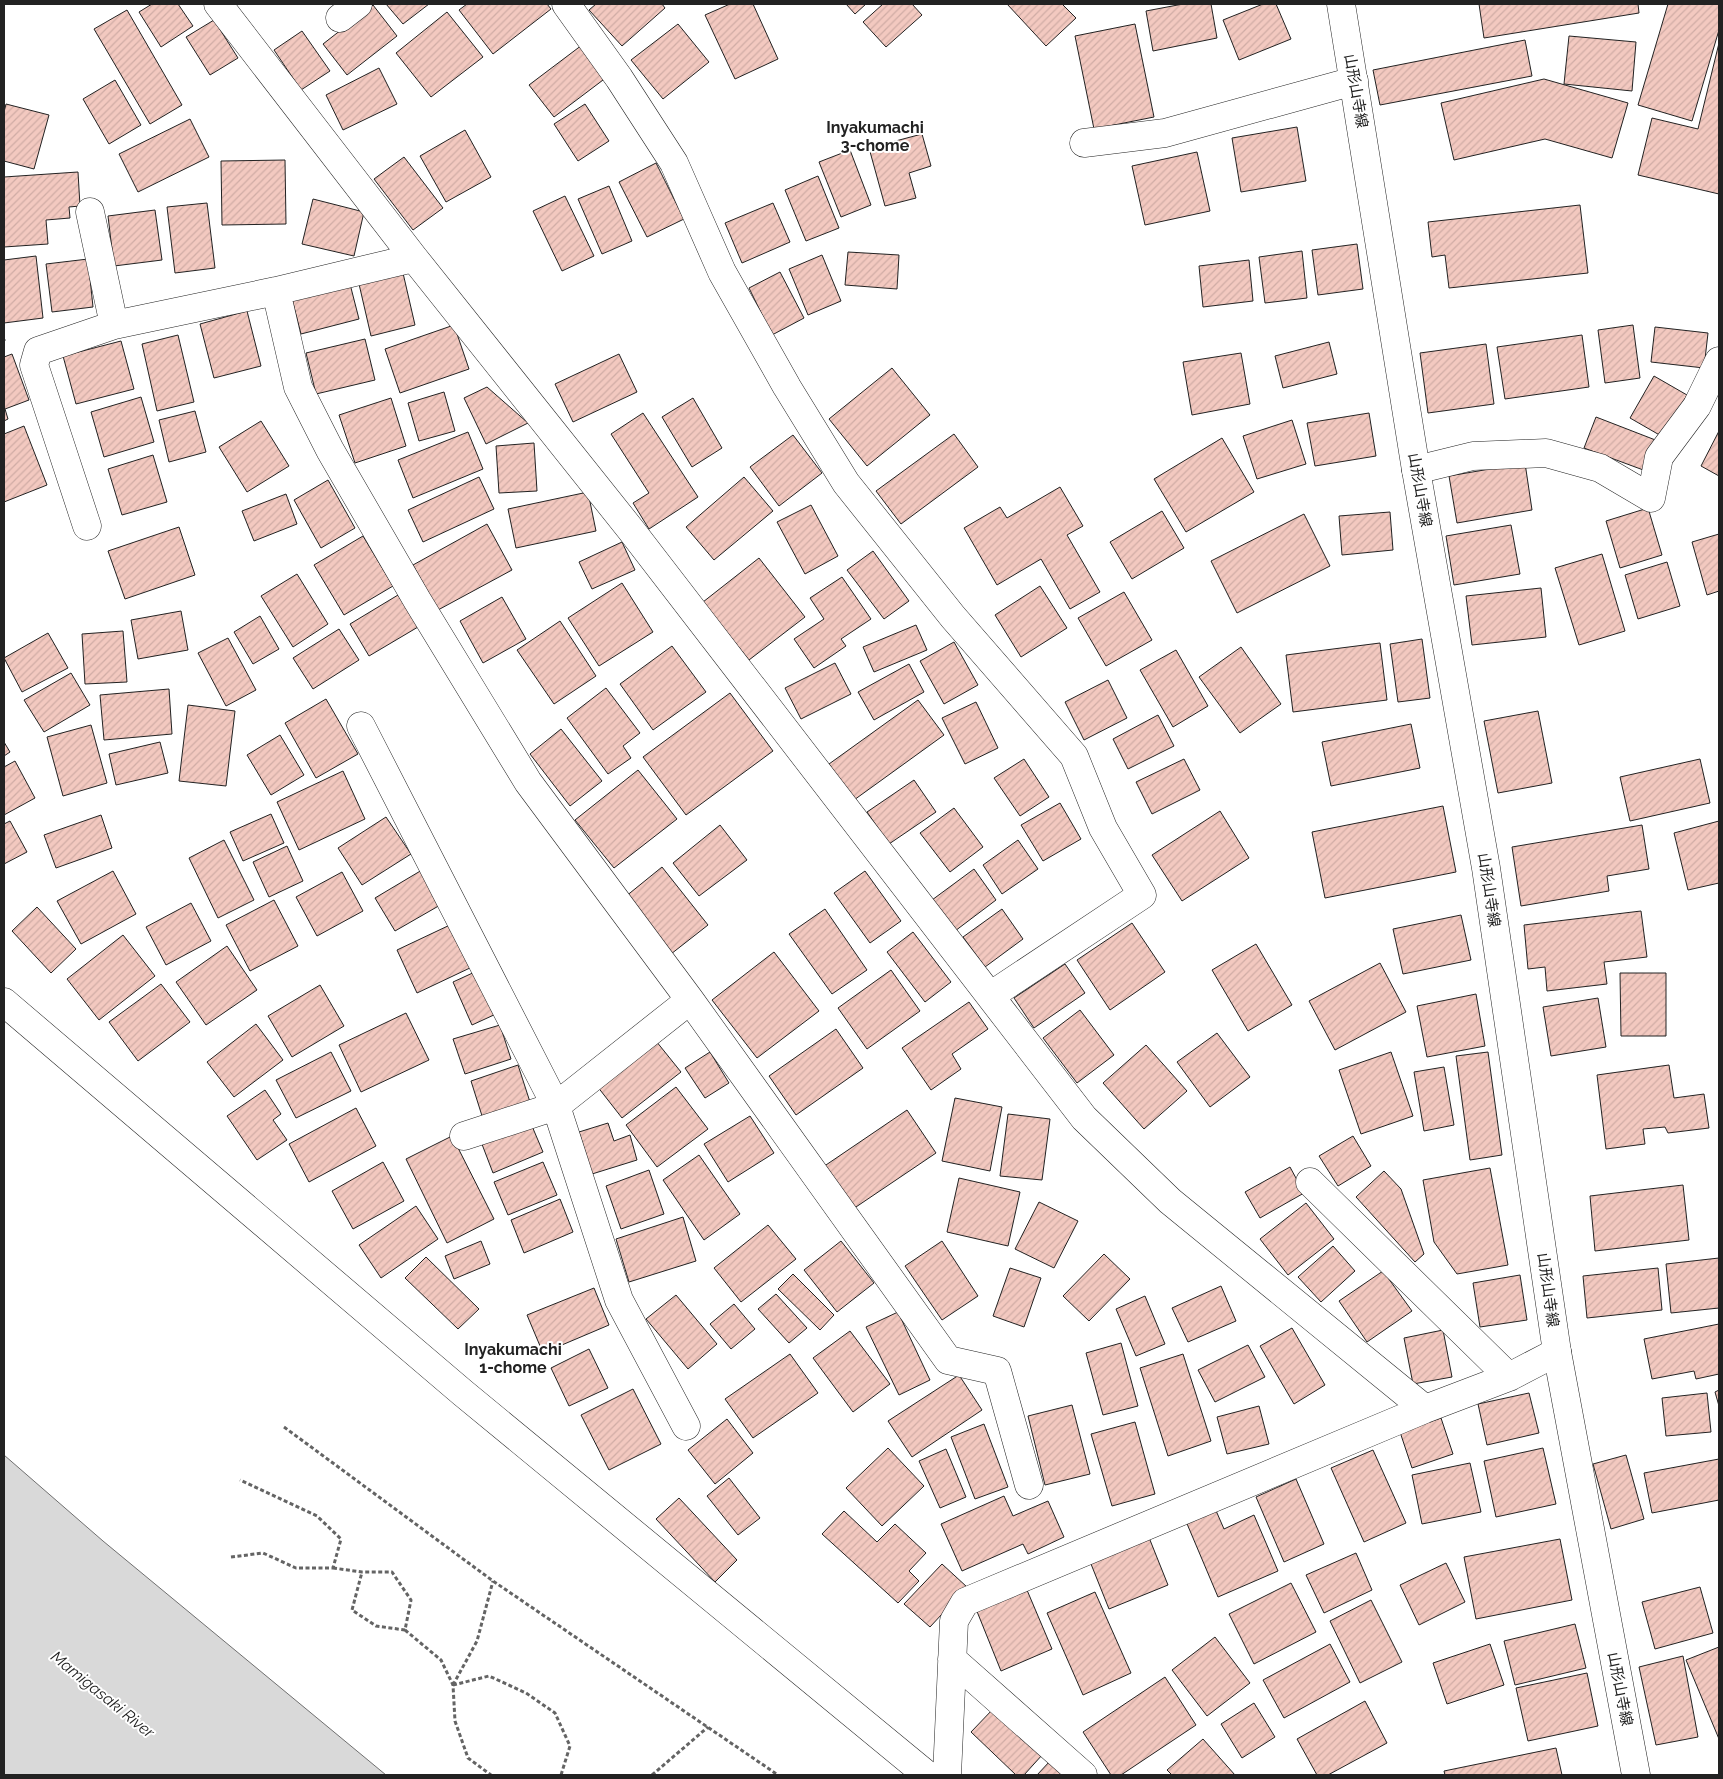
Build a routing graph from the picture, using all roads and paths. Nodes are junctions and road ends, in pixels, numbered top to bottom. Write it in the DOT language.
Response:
graph roads {
  1 [pos="218,4"];
  2 [pos="566,4"];
  3 [pos="1341,4"];
  4 [pos="1354,81"];
  5 [pos="1084,143"];
  6 [pos="90,212"];
  7 [pos="414,258"];
  8 [pos="276,291"];
  9 [pos="114,325"];
  10 [pos="1719,360"];
  11 [pos="1416,470"];
  12 [pos="87,526"];
  13 [pos="361,726"];
  14 [pos="990,996"];
  15 [pos="690,1000"];
  16 [pos="4,1002"];
  17 [pos="556,1106"];
  18 [pos="464,1136"];
  19 [pos="1310,1182"];
  20 [pos="1557,1352"];
  21 [pos="1509,1377"];
  22 [pos="1425,1409"];
  23 [pos="686,1426"];
  24 [pos="284,1427"];
  25 [pos="240,1480"];
  26 [pos="1029,1485"];
  27 [pos="231,1557"];
  28 [pos="333,1568"];
  29 [pos="362,1572"];
  30 [pos="493,1581"];
  31 [pos="404,1630"];
  32 [pos="952,1659"];
  33 [pos="452,1685"];
  34 [pos="708,1727"];
  35 [pos="491,1775"];
  36 [pos="561,1775"];
  37 [pos="652,1775"];
  38 [pos="778,1775"];
  39 [pos="927,1775"];
  40 [pos="947,1775"];
  41 [pos="1083,1775"];
  42 [pos="1636,1775"];
  1 -- 7 [label="main road"];
  2 -- 14 [label="main road"];
  3 -- 4 [label="main road, 山形山寺線"];
  4 -- 5 [label="main road"];
  4 -- 11 [label="main road, 山形山寺線"];
  6 -- 9 [label="main road"];
  7 -- 8 [label="main road"];
  7 -- 14 [label="main road"];
  8 -- 9 [label="main road"];
  8 -- 15 [label="main road"];
  9 -- 12 [label="main road"];
  10 -- 11 [label="main road"];
  11 -- 20 [label="main road, 山形山寺線"];
  13 -- 17 [label="main road"];
  14 -- 22 [label="main road"];
  15 -- 17 [label="main road"];
  15 -- 26 [label="main road"];
  16 -- 39 [label="main road"];
  17 -- 18 [label="main road"];
  17 -- 23 [label="main road"];
  19 -- 21 [label="main road"];
  20 -- 21 [label="main road"];
  20 -- 42 [label="main road, 山形山寺線"];
  21 -- 22 [label="main road"];
  22 -- 32 [label="main road"];
  24 -- 30 [label="path"];
  25 -- 28 [label="path"];
  27 -- 28 [label="path"];
  28 -- 29 [label="path"];
  29 -- 31 [label="path"];
  29 -- 31 [label="path"];
  30 -- 33 [label="path"];
  30 -- 34 [label="path"];
  31 -- 33 [label="path"];
  32 -- 40 [label="main road"];
  32 -- 41 [label="main road"];
  33 -- 35 [label="path"];
  33 -- 36 [label="path"];
  34 -- 37 [label="path"];
  34 -- 38 [label="path"];
}
